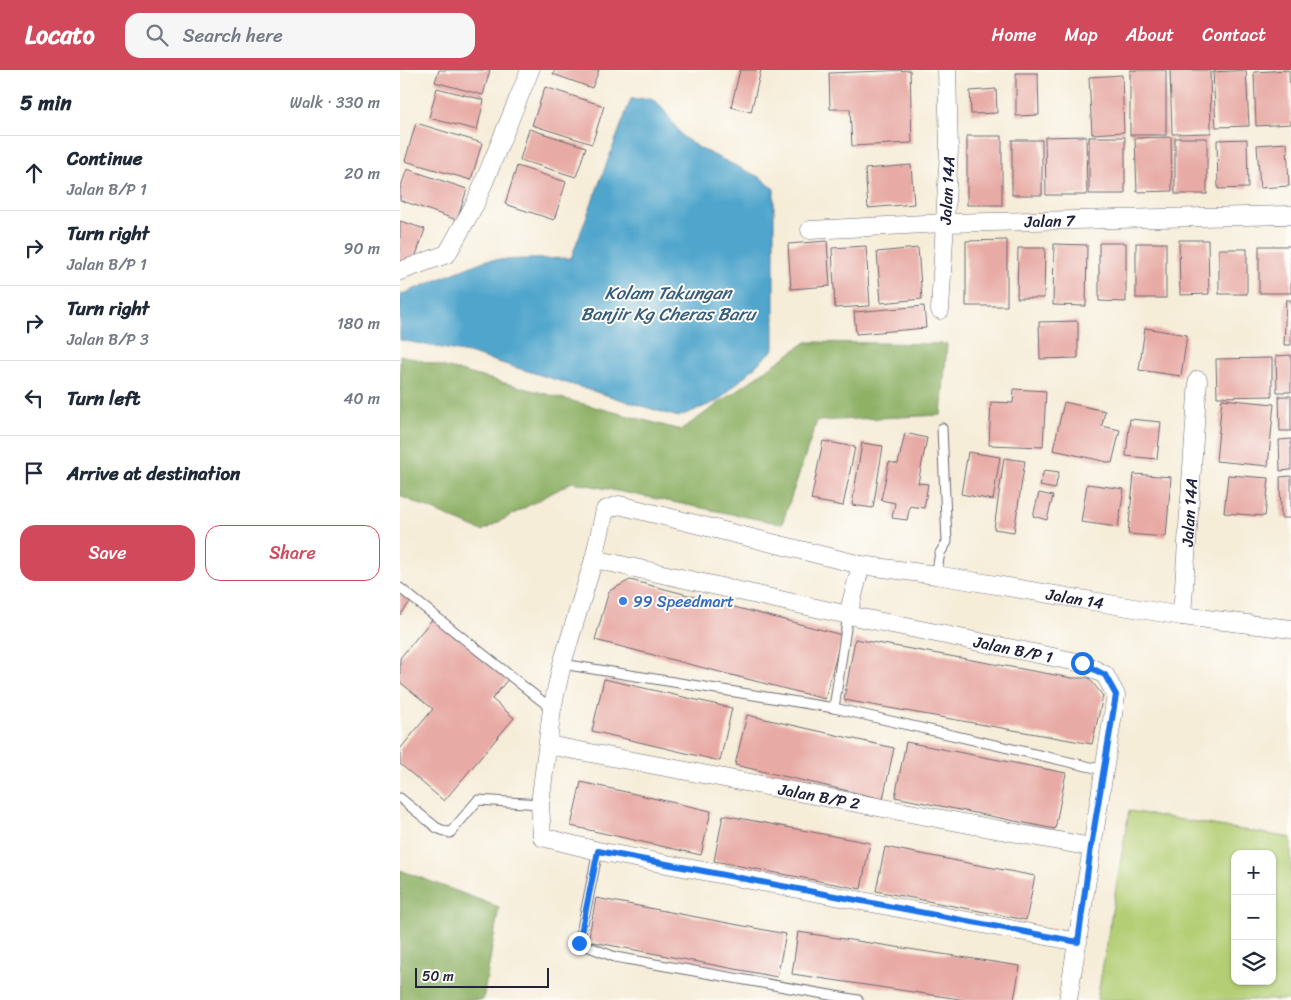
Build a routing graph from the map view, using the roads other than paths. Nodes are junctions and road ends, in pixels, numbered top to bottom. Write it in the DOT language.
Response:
graph roads {
  1 [pos="530,70"];
  2 [pos="947,70"];
  3 [pos="1291,215"];
  4 [pos="944,223"];
  5 [pos="810,230"];
  6 [pos="400,271"];
  7 [pos="940,310"];
  8 [pos="1198,380"];
  9 [pos="942,428"];
  10 [pos="594,559"];
  11 [pos="861,565"];
  12 [pos="936,575"];
  13 [pos="400,588"];
  14 [pos="848,615"];
  15 [pos="1182,616"];
  16 [pos="1291,629"];
  17 [pos="562,664"];
  18 [pos="834,708"];
  19 [pos="552,709"];
  20 [pos="548,745"];
  21 [pos="1104,770"];
  22 [pos="400,798"];
  23 [pos="540,804"];
  24 [pos="1091,847"];
  25 [pos="598,851"];
  26 [pos="1078,942"];
  27 [pos="858,1000"];
  28 [pos="1068,1000"];
  1 -- 6 [label="street"];
  2 -- 4 [label="street, Jalan 14A"];
  3 -- 4 [label="street, Jalan 7"];
  4 -- 5 [label="street, Jalan 7"];
  4 -- 7 [label="street, Jalan 14A"];
  8 -- 15 [label="street, Jalan 14A"];
  9 -- 12 [label="lane"];
  10 -- 11 [label="street, Jalan 14"];
  10 -- 14 [label="street, Jalan B/P 1"];
  10 -- 17 [label="street"];
  11 -- 12 [label="street, Jalan 14"];
  11 -- 14 [label="street"];
  12 -- 15 [label="street, Jalan 14"];
  13 -- 19 [label="lane"];
  14 -- 18 [label="lane"];
  14 -- 21 [label="street, Jalan B/P 1"];
  15 -- 16 [label="street, Jalan 14"];
  17 -- 18 [label="lane"];
  17 -- 19 [label="street"];
  18 -- 21 [label="lane"];
  19 -- 20 [label="street"];
  20 -- 23 [label="street"];
  20 -- 24 [label="street, Jalan B/P 2"];
  21 -- 24 [label="street, Jalan B/P 1"];
  22 -- 23 [label="lane"];
  23 -- 25 [label="street"];
  24 -- 26 [label="street, Jalan B/P 1"];
  25 -- 26 [label="street"];
  25 -- 27 [label="lane"];
  26 -- 28 [label="street, Jalan B/P 1"];
}
